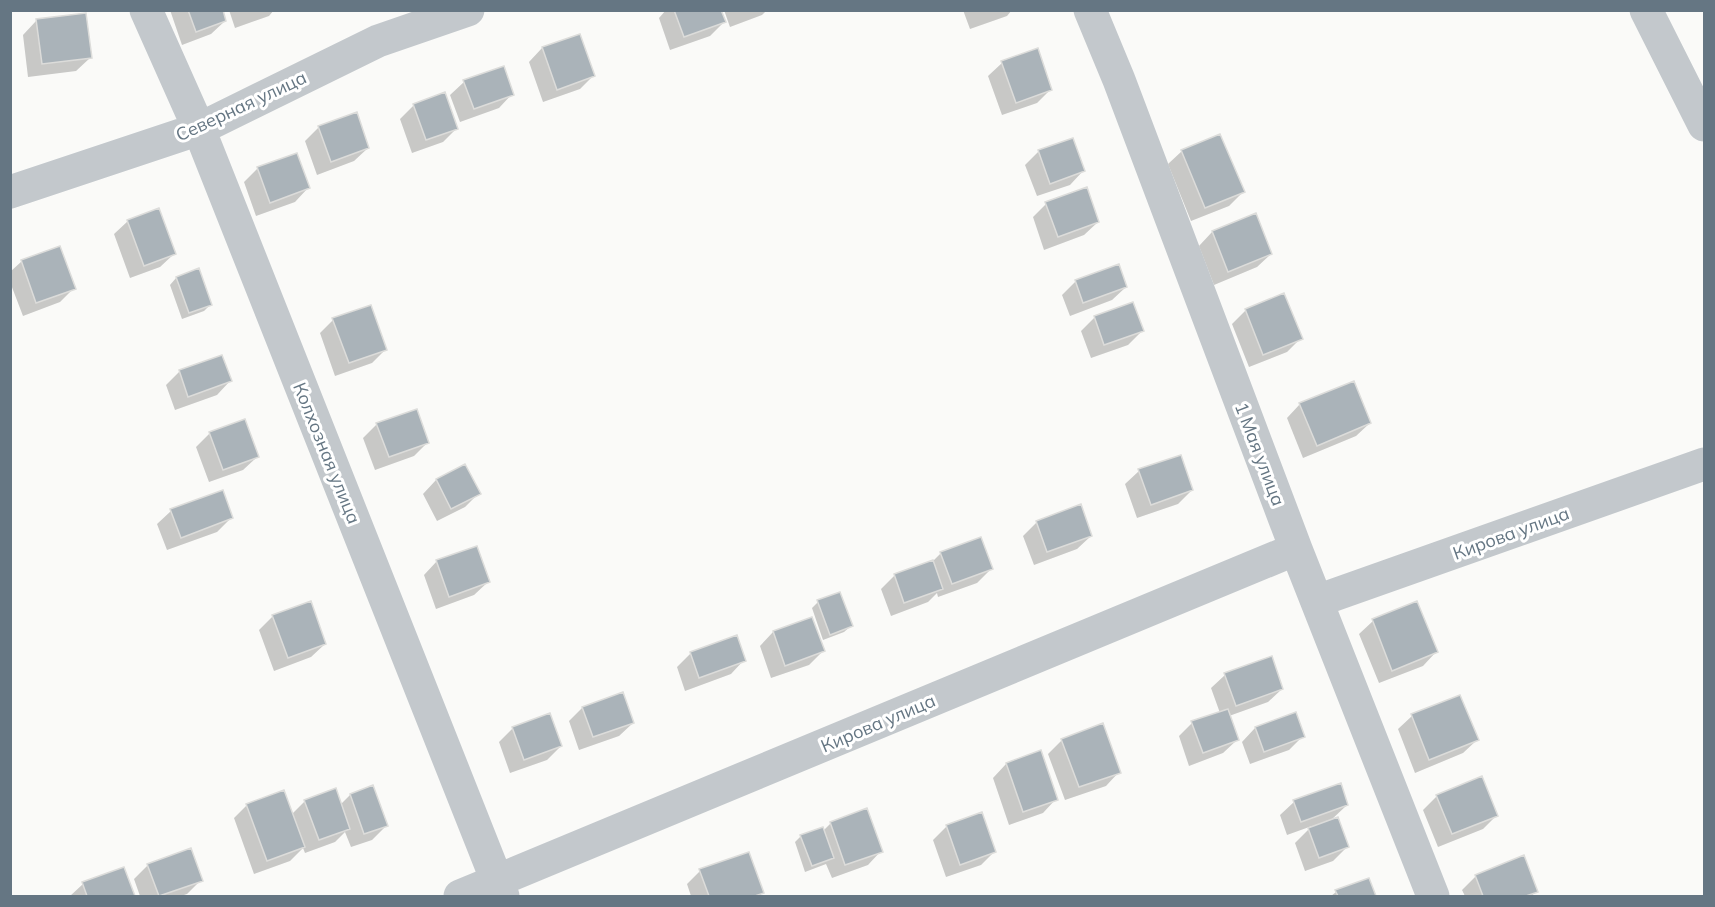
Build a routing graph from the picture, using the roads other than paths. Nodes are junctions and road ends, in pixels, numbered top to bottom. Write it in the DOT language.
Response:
graph roads {
  1 [pos="146,10"];
  2 [pos="468,10"];
  3 [pos="1090,10"];
  4 [pos="1646,10"];
  5 [pos="1704,125"];
  6 [pos="199,129"];
  7 [pos="10,192"];
  8 [pos="1704,464"];
  9 [pos="1296,549"];
  10 [pos="1317,601"];
  11 [pos="500,889"];
  12 [pos="460,897"];
  13 [pos="1433,897"];
  1 -- 6 [label="street, Колхозная улица"];
  2 -- 6 [label="street, Северная улица"];
  3 -- 9 [label="street, 1 Мая улица"];
  4 -- 5 [label="street"];
  6 -- 7 [label="street, Северная улица"];
  6 -- 11 [label="street, Колхозная улица"];
  8 -- 10 [label="street, Кирова улица"];
  9 -- 10 [label="street, 1 Мая улица"];
  9 -- 11 [label="street, Кирова улица"];
  10 -- 13 [label="street, 1 Мая улица"];
  11 -- 12 [label="street, Кирова улица"];
}
